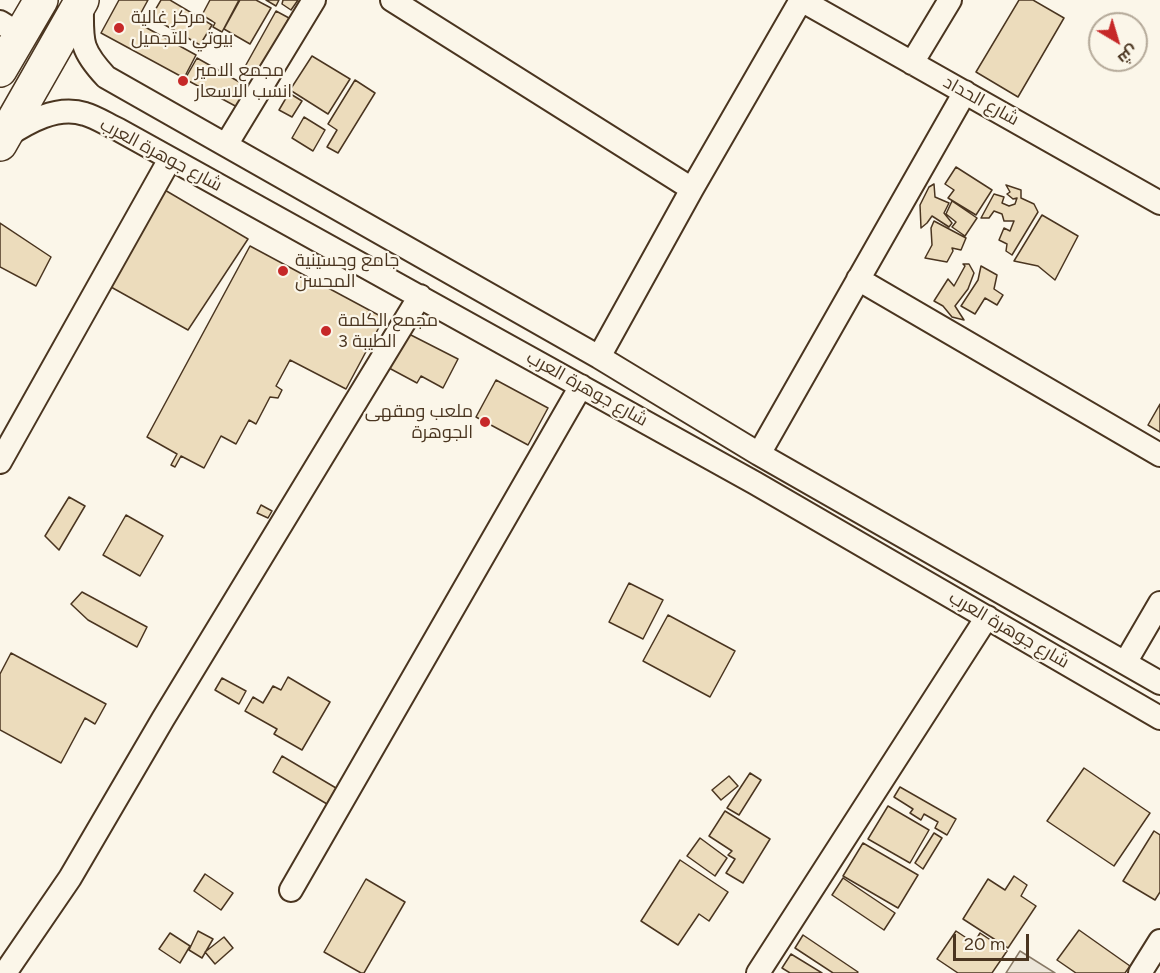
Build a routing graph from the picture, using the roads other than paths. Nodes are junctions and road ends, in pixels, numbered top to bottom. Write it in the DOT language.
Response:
graph roads {
  1 [pos="41,0"];
  2 [pos="82,0"];
  3 [pos="314,0"];
  4 [pos="392,0"];
  5 [pos="801,0"];
  6 [pos="950,0"];
  7 [pos="10,28"];
  8 [pos="912,63"];
  9 [pos="0,70"];
  10 [pos="964,92"];
  11 [pos="2,141"];
  12 [pos="226,146"];
  13 [pos="170,159"];
  14 [pos="692,189"];
  15 [pos="1160,203"];
  16 [pos="858,279"];
  17 [pos="420,296"];
  18 [pos="599,357"];
  19 [pos="581,386"];
  20 [pos="759,454"];
  21 [pos="1160,455"];
  22 [pos="0,462"];
  23 [pos="1160,603"];
  24 [pos="987,617"];
  25 [pos="1125,663"];
  26 [pos="1160,683"];
  27 [pos="1160,718"];
  28 [pos="291,890"];
  29 [pos="1160,941"];
  30 [pos="5,973"];
  31 [pos="758,973"];
  32 [pos="1140,973"];
  1 -- 7 [label="street"];
  2 -- 11 [label="street"];
  2 -- 12 [label="street, شارع جوهرة العرب"];
  3 -- 12 [label="street"];
  4 -- 14 [label="street"];
  5 -- 8 [label="street, شارع الحداد"];
  5 -- 14 [label="street"];
  6 -- 8 [label="street"];
  7 -- 9 [label="street"];
  8 -- 10 [label="street, شارع الحداد"];
  10 -- 15 [label="street, شارع الحداد"];
  10 -- 16 [label="street"];
  11 -- 13 [label="street, شارع جوهرة العرب"];
  12 -- 18 [label="street, شارع جوهرة العرب"];
  13 -- 17 [label="street, شارع جوهرة العرب"];
  13 -- 22 [label="street"];
  14 -- 18 [label="street"];
  16 -- 20 [label="street"];
  16 -- 21 [label="street"];
  17 -- 19 [label="street, شارع جوهرة العرب"];
  17 -- 30 [label="street"];
  18 -- 20 [label="street, شارع جوهرة العرب"];
  19 -- 24 [label="street, شارع جوهرة العرب"];
  19 -- 28 [label="street"];
  20 -- 25 [label="street, شارع جوهرة العرب"];
  23 -- 25 [label="street"];
  24 -- 27 [label="street, شارع جوهرة العرب"];
  24 -- 31 [label="street"];
  25 -- 26 [label="street, شارع جوهرة العرب"];
  29 -- 32 [label="street"];
}
